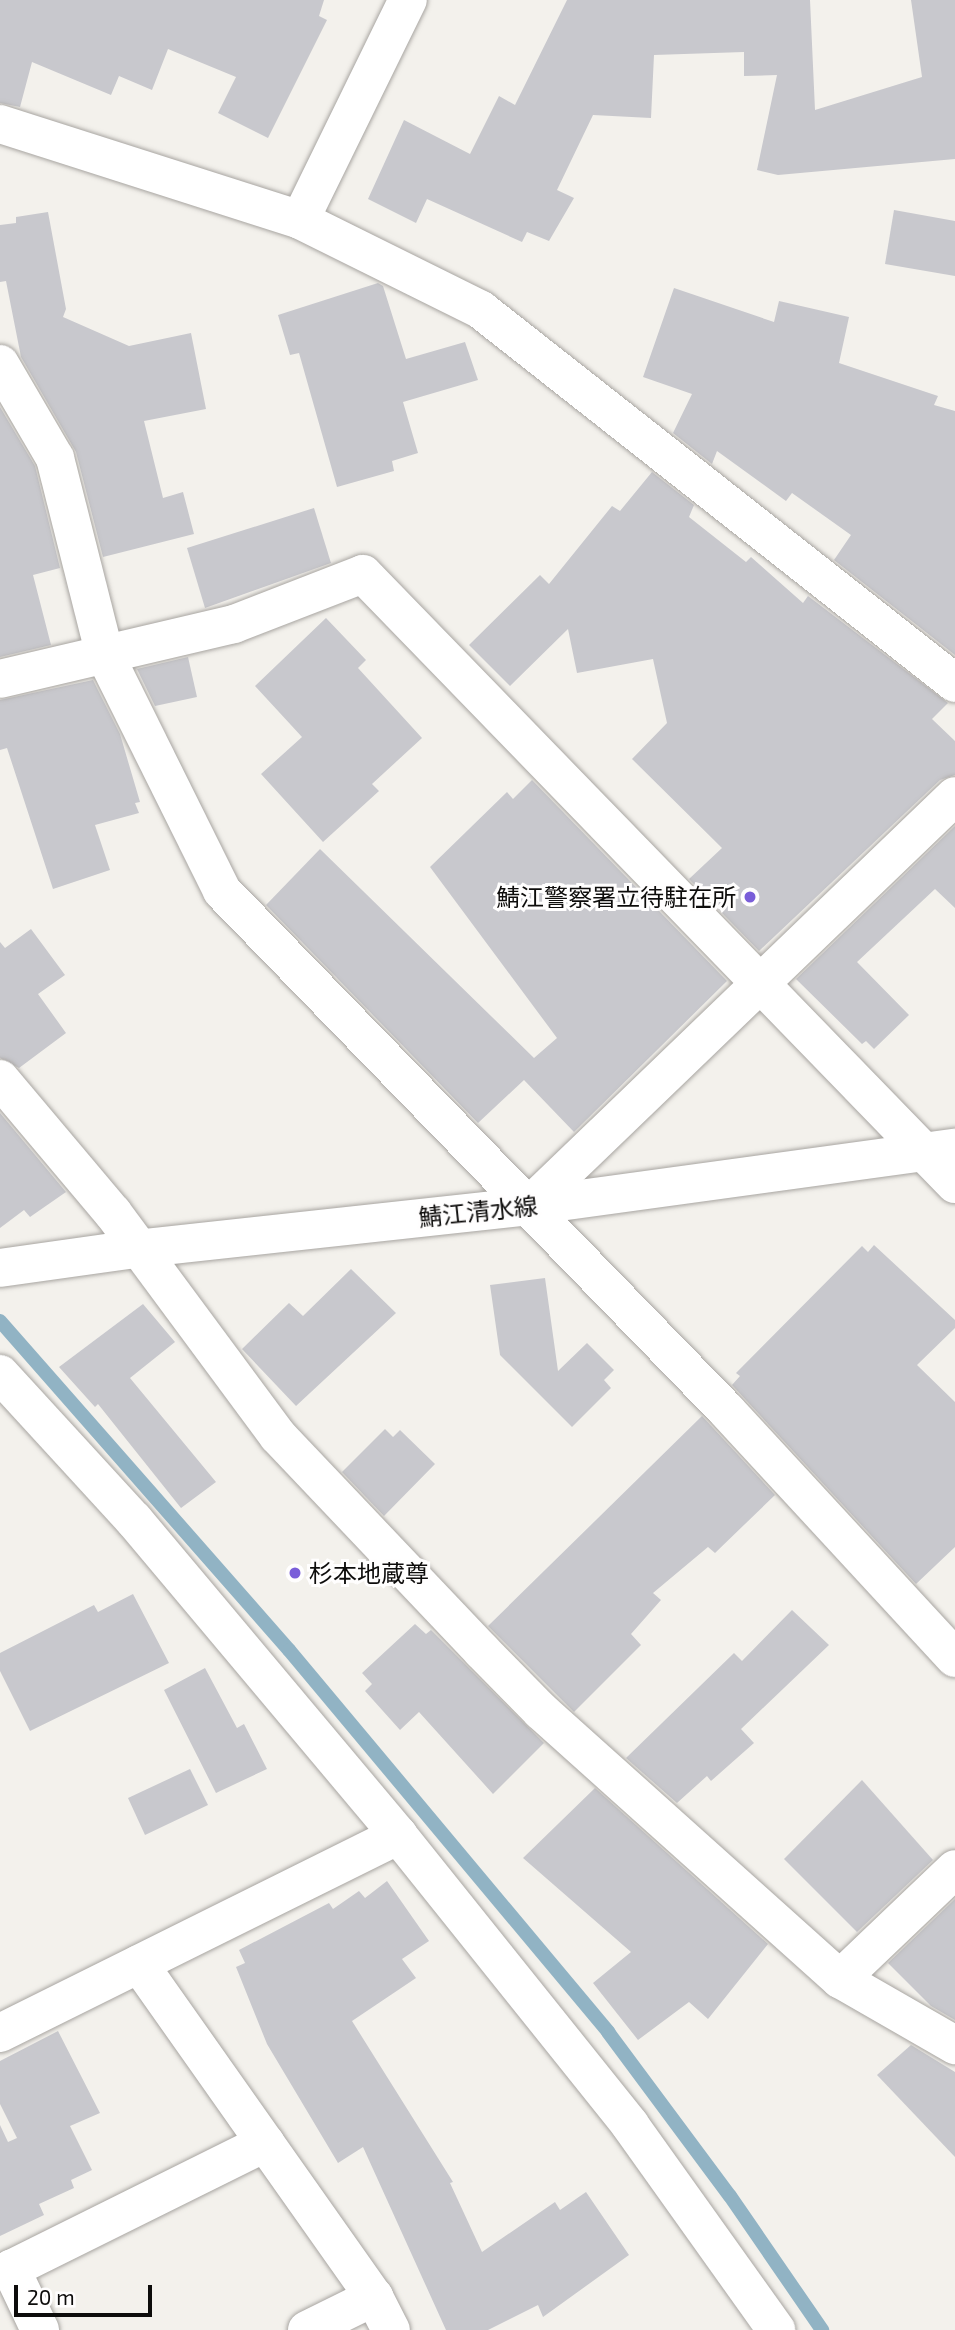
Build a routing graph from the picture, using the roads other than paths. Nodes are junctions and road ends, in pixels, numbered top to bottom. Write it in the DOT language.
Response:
graph roads {
  1 [pos="408,0"];
  2 [pos="0,124"];
  3 [pos="300,220"];
  4 [pos="0,364"];
  5 [pos="105,655"];
  6 [pos="0,679"];
  7 [pos="955,683"];
  8 [pos="955,796"];
  9 [pos="761,981"];
  10 [pos="0,1079"];
  11 [pos="939,1150"];
  12 [pos="955,1184"];
  13 [pos="529,1206"];
  14 [pos="135,1248"];
  15 [pos="0,1268"];
  16 [pos="0,1374"];
  17 [pos="955,1658"];
  18 [pos="398,1835"];
  19 [pos="955,1869"];
  20 [pos="139,1964"];
  21 [pos="840,1979"];
  22 [pos="0,2033"];
  23 [pos="955,2045"];
  24 [pos="265,2143"];
  25 [pos="374,2297"];
  26 [pos="770,2325"];
  27 [pos="40,2330"];
  28 [pos="307,2330"];
  29 [pos="390,2330"];
  1 -- 3 [label="street"];
  2 -- 3 [label="street"];
  3 -- 7 [label="street"];
  4 -- 5 [label="street"];
  5 -- 6 [label="street"];
  5 -- 9 [label="street"];
  5 -- 13 [label="street"];
  8 -- 9 [label="street"];
  9 -- 11 [label="street"];
  9 -- 13 [label="street"];
  10 -- 14 [label="street"];
  11 -- 12 [label="street"];
  11 -- 13 [label="street, 鯖江清水線"];
  13 -- 14 [label="street, 鯖江清水線"];
  13 -- 17 [label="street"];
  14 -- 15 [label="street, 鯖江清水線"];
  14 -- 21 [label="street"];
  16 -- 18 [label="street"];
  18 -- 20 [label="street"];
  18 -- 26 [label="street"];
  19 -- 21 [label="street"];
  20 -- 22 [label="street"];
  20 -- 24 [label="street"];
  21 -- 23 [label="street"];
  24 -- 25 [label="street"];
  24 -- 27 [label="street"];
  25 -- 28 [label="street"];
  25 -- 29 [label="street"];
}
